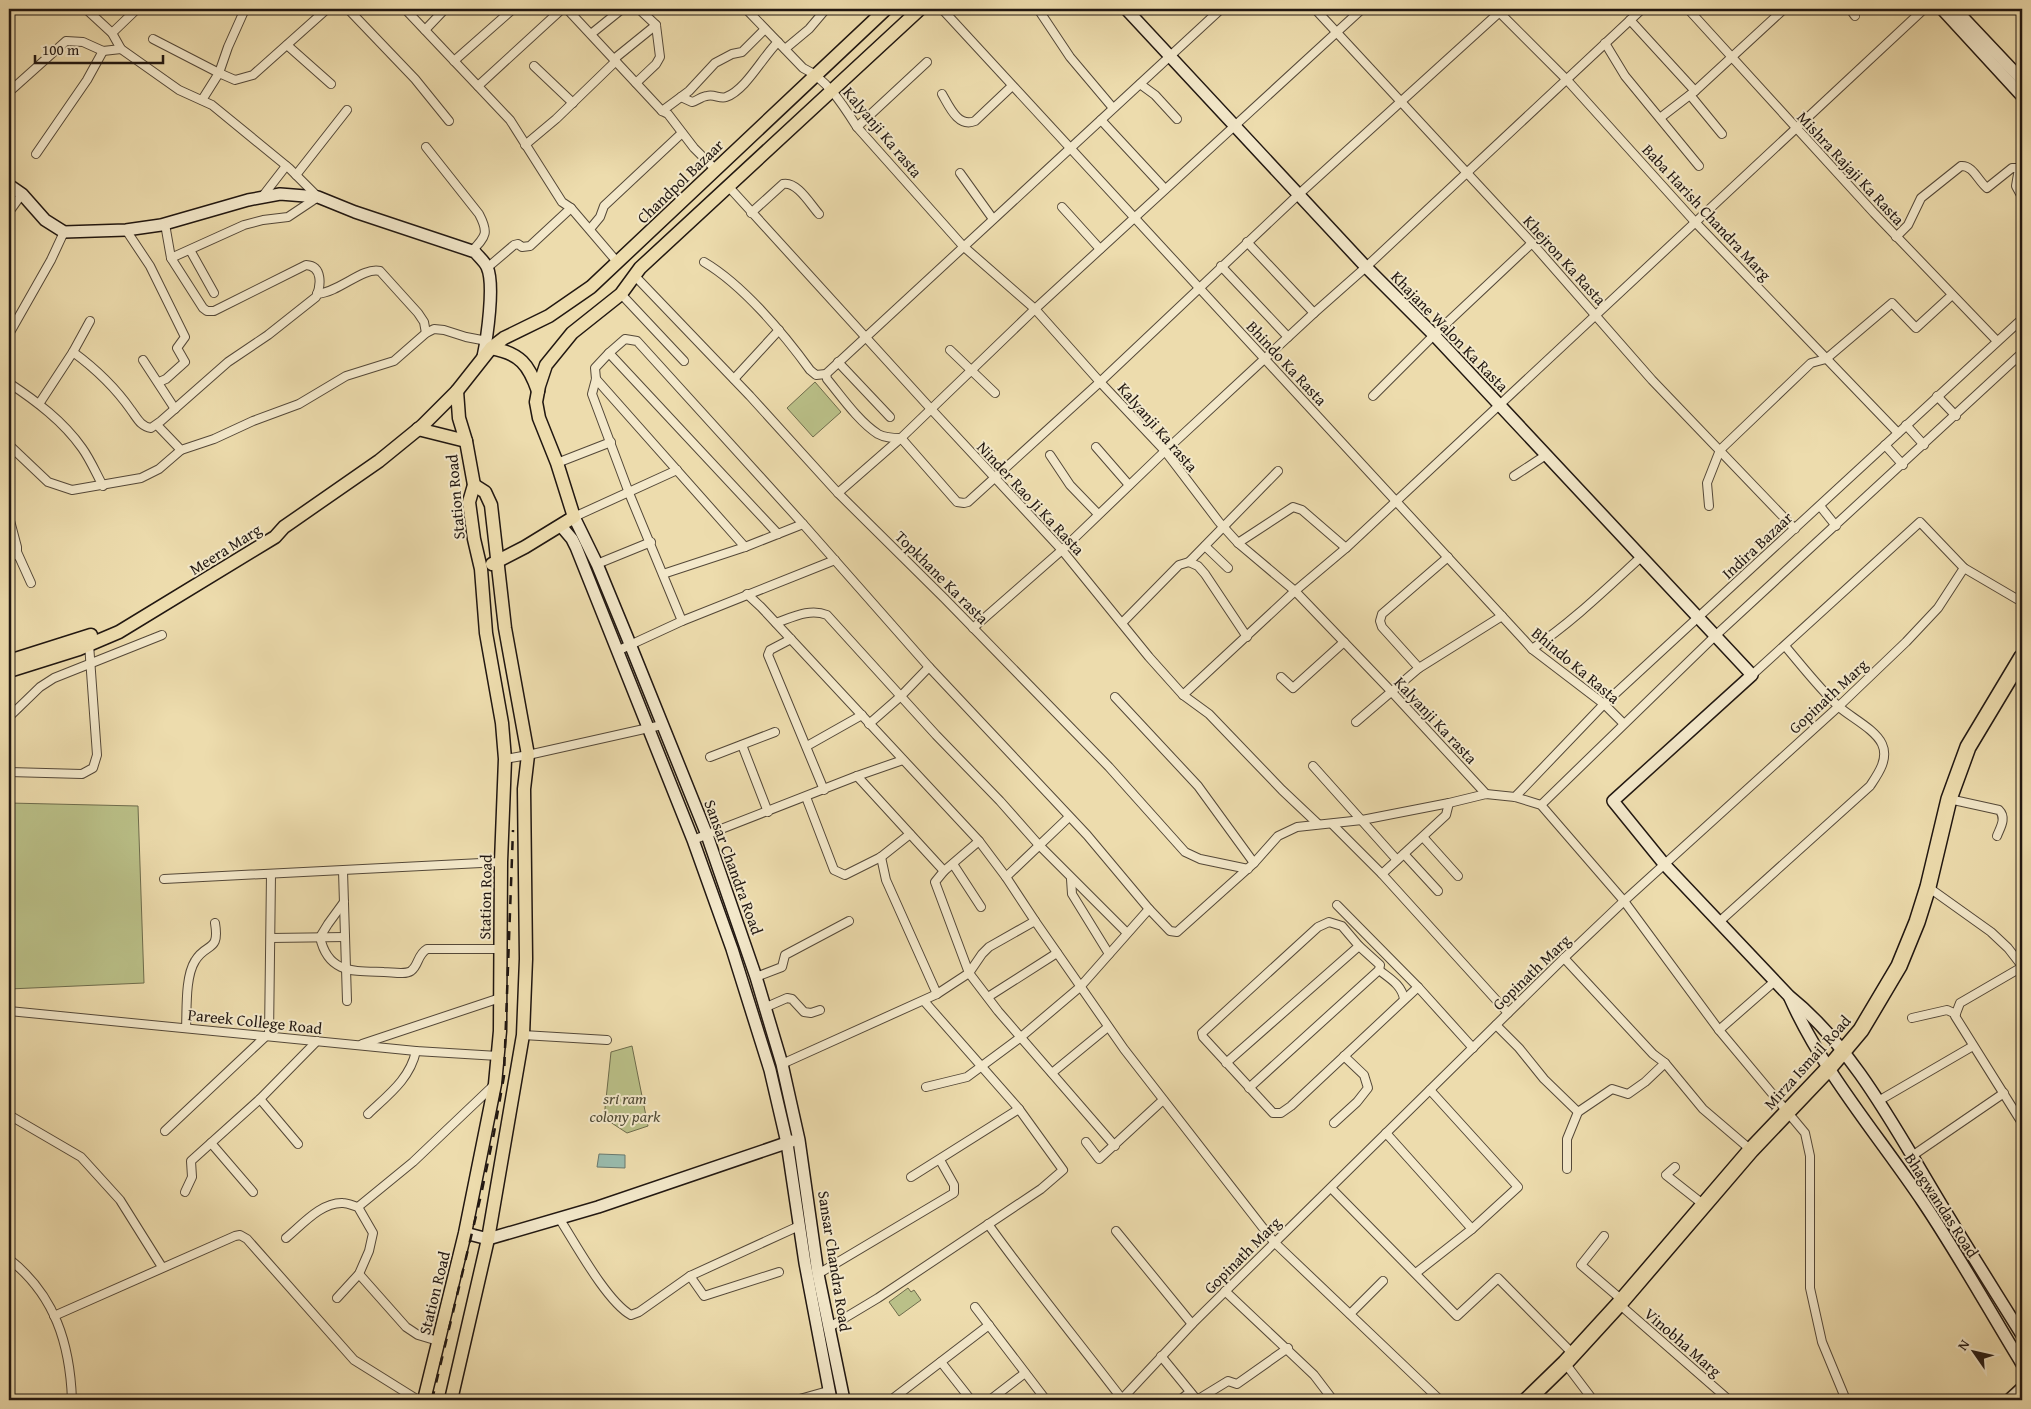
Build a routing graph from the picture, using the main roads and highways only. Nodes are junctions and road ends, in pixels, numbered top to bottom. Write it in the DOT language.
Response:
graph roads {
  1 [pos="886,9"];
  2 [pos="920,9"];
  3 [pos="487,348"];
  4 [pos="457,391"];
  5 [pos="538,391"];
  6 [pos="418,430"];
  7 [pos="466,441"];
  8 [pos="474,485"];
  9 [pos="284,527"];
  10 [pos="498,561"];
  11 [pos="481,569"];
  12 [pos="2022,657"];
  13 [pos="9,661"];
  14 [pos="9,671"];
  15 [pos="424,1400"];
  16 [pos="451,1400"];
  17 [pos="1527,1400"];
  1 -- 3 [label="main road, Chandpol Bazaar"];
  2 -- 5 [label="main road, Sansar Chandra Road"];
  3 -- 4 [label="main road, Chandpol Bazaar"];
  3 -- 5 [label="main road"];
  4 -- 6 [label="main road, Chandpol Bazaar"];
  4 -- 7 [label="main road, Station Road"];
  5 -- 10 [label="main road, Sansar Chandra Road"];
  6 -- 7 [label="main road"];
  6 -- 9 [label="main road, Chandpol Bazaar"];
  7 -- 8 [label="main road, Station Road"];
  8 -- 10 [label="main road"];
  8 -- 11 [label="main road, Station Road"];
  9 -- 13 [label="main road, Meera Marg"];
  9 -- 14 [label="main road, Meera Marg"];
  10 -- 11 [label="main road"];
  10 -- 16 [label="main road"];
  11 -- 15 [label="main road, Station Road"];
  12 -- 17 [label="highway, Mirza Ismail Road"];
}
